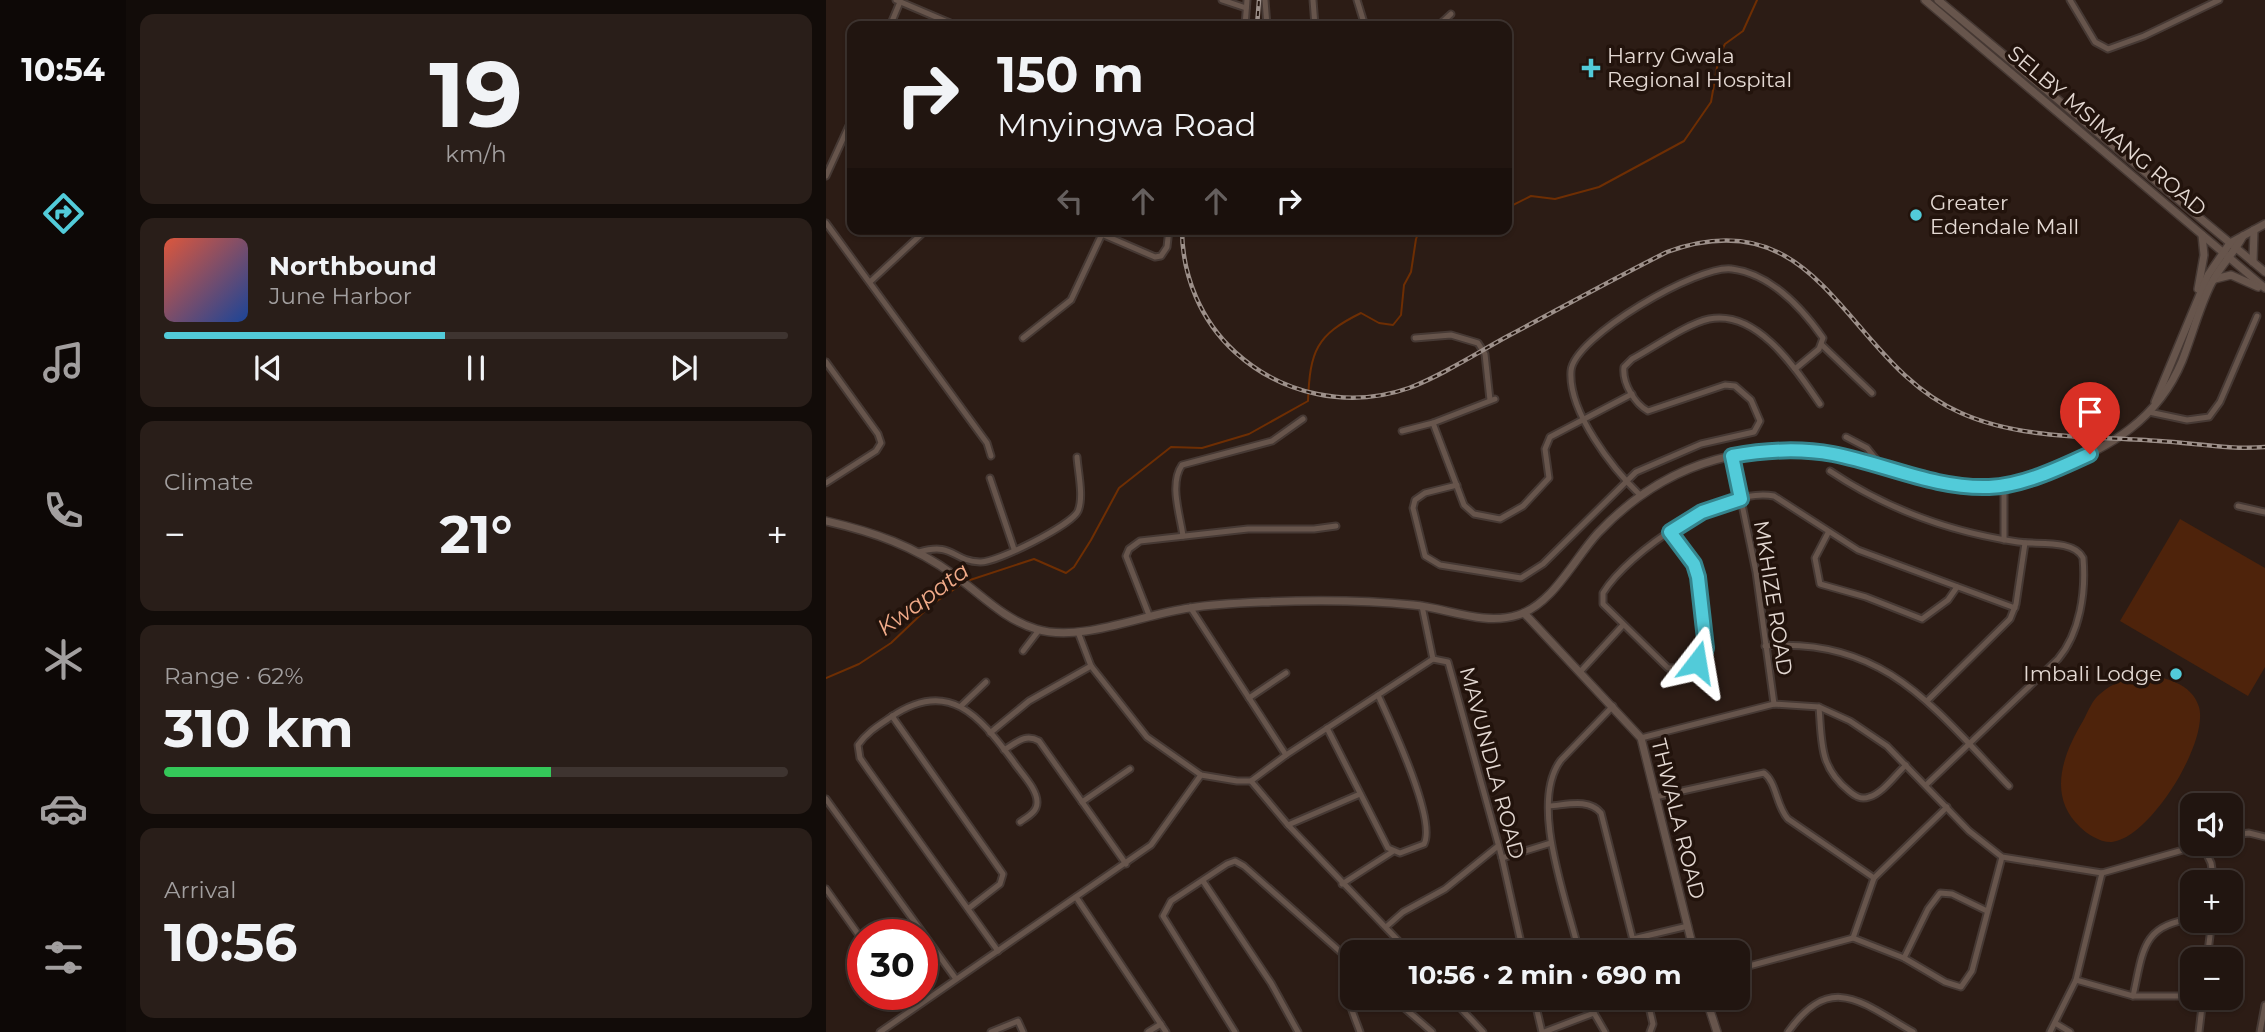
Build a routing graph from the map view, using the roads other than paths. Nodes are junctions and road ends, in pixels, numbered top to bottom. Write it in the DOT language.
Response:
graph roads {
  1 [pos="1222,0"];
  2 [pos="1247,0"];
  3 [pos="1265,0"];
  4 [pos="1313,0"];
  5 [pos="1357,0"];
  6 [pos="1925,0"];
  7 [pos="1938,0"];
  8 [pos="2070,0"];
  9 [pos="2219,0"];
  10 [pos="898,1"];
  11 [pos="1247,8"];
  12 [pos="1451,14"];
  13 [pos="892,21"];
  14 [pos="945,21"];
  15 [pos="1246,21"];
  16 [pos="1267,21"];
  17 [pos="1315,21"];
  18 [pos="1363,21"];
  19 [pos="1443,21"];
  20 [pos="847,134"];
  21 [pos="826,176"];
  22 [pos="826,223"];
  23 [pos="2265,224"];
  24 [pos="2254,230"];
  25 [pos="921,235"];
  26 [pos="1102,235"];
  27 [pos="1104,235"];
  28 [pos="1168,235"];
  29 [pos="2202,235"];
  30 [pos="2234,246"];
  31 [pos="2226,255"];
  32 [pos="2253,262"];
  33 [pos="2265,272"];
  34 [pos="2213,280"];
  35 [pos="870,282"];
  36 [pos="2265,289"];
  37 [pos="2195,307"];
  38 [pos="2257,316"];
  39 [pos="1023,338"];
  40 [pos="1415,338"];
  41 [pos="1822,345"];
  42 [pos="826,362"];
  43 [pos="1796,369"];
  44 [pos="1872,393"];
  45 [pos="1632,394"];
  46 [pos="1820,404"];
  47 [pos="2151,409"];
  48 [pos="1303,419"];
  49 [pos="1585,419"];
  50 [pos="1433,424"];
  51 [pos="1402,431"];
  52 [pos="1846,437"];
  53 [pos="992,456"];
  54 [pos="1732,456"];
  55 [pos="1077,457"];
  56 [pos="1883,468"];
  57 [pos="1830,471"];
  58 [pos="990,478"];
  59 [pos="1625,480"];
  60 [pos="826,483"];
  61 [pos="1457,485"];
  62 [pos="2004,486"];
  63 [pos="1640,495"];
  64 [pos="1741,499"];
  65 [pos="2238,506"];
  66 [pos="2265,512"];
  67 [pos="826,521"];
  68 [pos="1336,526"];
  69 [pos="1670,532"];
  70 [pos="1828,533"];
  71 [pos="1183,536"];
  72 [pos="2004,540"];
  73 [pos="2025,543"];
  74 [pos="1014,548"];
  75 [pos="919,552"];
  76 [pos="1957,587"];
  77 [pos="1422,606"];
  78 [pos="1190,607"];
  79 [pos="2015,608"];
  80 [pos="1524,613"];
  81 [pos="1149,615"];
  82 [pos="1623,625"];
  83 [pos="1039,630"];
  84 [pos="1079,632"];
  85 [pos="1765,646"];
  86 [pos="1023,651"];
  87 [pos="1433,659"];
  88 [pos="1091,666"];
  89 [pos="1580,672"];
  90 [pos="1286,673"];
  91 [pos="986,682"];
  92 [pos="1378,695"];
  93 [pos="1249,698"];
  94 [pos="1927,701"];
  95 [pos="1774,704"];
  96 [pos="961,706"];
  97 [pos="1613,706"];
  98 [pos="1819,707"];
  99 [pos="892,716"];
  100 [pos="1327,728"];
  101 [pos="990,733"];
  102 [pos="1641,738"];
  103 [pos="1968,744"];
  104 [pos="1004,750"];
  105 [pos="1286,755"];
  106 [pos="1906,765"];
  107 [pos="1130,769"];
  108 [pos="1201,775"];
  109 [pos="1251,781"];
  110 [pos="1926,785"];
  111 [pos="2009,786"];
  112 [pos="1360,794"];
  113 [pos="1655,797"];
  114 [pos="826,799"];
  115 [pos="1082,802"];
  116 [pos="1549,806"];
  117 [pos="1947,807"];
  118 [pos="1020,822"];
  119 [pos="1288,825"];
  120 [pos="2243,833"];
  121 [pos="2265,837"];
  122 [pos="1551,844"];
  123 [pos="1499,846"];
  124 [pos="2180,851"];
  125 [pos="1392,852"];
  126 [pos="2002,857"];
  127 [pos="1502,858"];
  128 [pos="1126,864"];
  129 [pos="2102,873"];
  130 [pos="1874,878"];
  131 [pos="1203,881"];
  132 [pos="1342,884"];
  133 [pos="826,888"];
  134 [pos="1076,897"];
  135 [pos="969,908"];
  136 [pos="1987,911"];
  137 [pos="848,919"];
  138 [pos="915,919"];
  139 [pos="2180,922"];
  140 [pos="1688,926"];
  141 [pos="1386,927"];
  142 [pos="1853,938"];
  143 [pos="1633,939"];
  144 [pos="1398,940"];
  145 [pos="1520,940"];
  146 [pos="1576,940"];
  147 [pos="1691,940"];
  148 [pos="998,951"];
  149 [pos="1340,952"];
  150 [pos="938,953"];
  151 [pos="1904,958"];
  152 [pos="1750,966"];
  153 [pos="956,979"];
  154 [pos="2076,980"];
  155 [pos="2133,996"];
  156 [pos="2180,996"];
  157 [pos="2265,1005"];
  158 [pos="1353,1010"];
  159 [pos="1407,1010"];
  160 [pos="1462,1010"];
  161 [pos="1537,1010"];
  162 [pos="1593,1010"];
  163 [pos="1650,1010"];
  164 [pos="1710,1010"];
  165 [pos="2202,1010"];
  166 [pos="1594,1013"];
  167 [pos="2055,1023"];
  168 [pos="1161,1024"];
  169 [pos="880,1032"];
  170 [pos="991,1032"];
  171 [pos="1023,1032"];
  172 [pos="1148,1032"];
  173 [pos="1166,1032"];
  174 [pos="1236,1032"];
  175 [pos="1298,1032"];
  176 [pos="1360,1032"];
  177 [pos="1432,1032"];
  178 [pos="1483,1032"];
  179 [pos="1543,1032"];
  180 [pos="1605,1032"];
  181 [pos="1650,1032"];
  182 [pos="1717,1032"];
  183 [pos="1788,1032"];
  184 [pos="1913,1032"];
  185 [pos="2050,1032"];
  186 [pos="2070,1032"];
  187 [pos="2199,1032"];
  188 [pos="2260,1032"];
  1 -- 11 [label="street"];
  2 -- 11 [label="street"];
  3 -- 16 [label="street"];
  4 -- 17 [label="street"];
  5 -- 18 [label="street"];
  6 -- 29 [label="street, SELBY MSIMANG ROAD"];
  7 -- 30 [label="street, SELBY MSIMANG ROAD"];
  8 -- 9 [label="street"];
  10 -- 13 [label="street"];
  10 -- 14 [label="street"];
  11 -- 15 [label="street"];
  12 -- 19 [label="street"];
  20 -- 21 [label="street"];
  22 -- 35 [label="street"];
  23 -- 24 [label="street"];
  24 -- 30 [label="street"];
  24 -- 32 [label="street"];
  25 -- 35 [label="street"];
  26 -- 39 [label="street"];
  27 -- 28 [label="street"];
  29 -- 31 [label="street, SELBY MSIMANG ROAD"];
  29 -- 37 [label="street"];
  30 -- 31 [label="street"];
  30 -- 32 [label="street, SELBY MSIMANG ROAD"];
  31 -- 34 [label="street"];
  31 -- 36 [label="street, SELBY MSIMANG ROAD"];
  31 -- 37 [label="street"];
  32 -- 33 [label="street, SELBY MSIMANG ROAD"];
  34 -- 36 [label="street"];
  34 -- 47 [label="street"];
  35 -- 53 [label="street"];
  37 -- 47 [label="street"];
  38 -- 47 [label="street"];
  40 -- 50 [label="street"];
  41 -- 43 [label="street"];
  41 -- 44 [label="street"];
  41 -- 49 [label="street"];
  42 -- 60 [label="street"];
  43 -- 45 [label="street"];
  43 -- 46 [label="street"];
  45 -- 49 [label="street"];
  45 -- 59 [label="street"];
  47 -- 62 [label="street"];
  48 -- 71 [label="street"];
  49 -- 59 [label="street"];
  49 -- 61 [label="street"];
  50 -- 51 [label="street"];
  50 -- 61 [label="street"];
  52 -- 56 [label="street"];
  54 -- 56 [label="street"];
  54 -- 63 [label="street"];
  54 -- 64 [label="street, MKHIZE ROAD"];
  55 -- 74 [label="street"];
  56 -- 62 [label="street"];
  57 -- 72 [label="street"];
  58 -- 74 [label="street"];
  59 -- 61 [label="street"];
  59 -- 63 [label="street"];
  62 -- 72 [label="street"];
  63 -- 80 [label="street"];
  64 -- 69 [label="street"];
  64 -- 70 [label="street"];
  64 -- 85 [label="street, MKHIZE ROAD"];
  65 -- 66 [label="street"];
  67 -- 75 [label="street"];
  68 -- 71 [label="street"];
  69 -- 82 [label="street"];
  69 -- 82 [label="street"];
  70 -- 76 [label="street"];
  70 -- 76 [label="street"];
  71 -- 81 [label="street"];
  72 -- 73 [label="street"];
  73 -- 79 [label="street"];
  73 -- 103 [label="street"];
  74 -- 75 [label="street"];
  75 -- 83 [label="street"];
  76 -- 79 [label="street"];
  77 -- 78 [label="street"];
  77 -- 80 [label="street"];
  77 -- 87 [label="street"];
  78 -- 81 [label="street"];
  78 -- 93 [label="street"];
  79 -- 94 [label="street"];
  80 -- 89 [label="street, THWALA ROAD"];
  81 -- 84 [label="street"];
  82 -- 89 [label="street"];
  83 -- 84 [label="street"];
  83 -- 86 [label="street"];
  84 -- 88 [label="street"];
  85 -- 94 [label="street"];
  85 -- 95 [label="street, MKHIZE ROAD"];
  87 -- 92 [label="street, MAVUNDLA ROAD"];
  87 -- 123 [label="street, MAVUNDLA ROAD"];
  88 -- 101 [label="street"];
  88 -- 108 [label="street"];
  89 -- 97 [label="street, THWALA ROAD"];
  90 -- 93 [label="street"];
  91 -- 96 [label="street"];
  92 -- 100 [label="street, MAVUNDLA ROAD"];
  92 -- 125 [label="street"];
  93 -- 105 [label="street"];
  94 -- 103 [label="street"];
  95 -- 98 [label="street"];
  95 -- 102 [label="street"];
  96 -- 99 [label="street"];
  96 -- 101 [label="street"];
  97 -- 102 [label="street, THWALA ROAD"];
  97 -- 116 [label="street"];
  98 -- 106 [label="street"];
  98 -- 106 [label="street"];
  99 -- 135 [label="street"];
  99 -- 135 [label="street"];
  100 -- 105 [label="street, MAVUNDLA ROAD"];
  100 -- 112 [label="street"];
  101 -- 104 [label="street"];
  102 -- 113 [label="street, THWALA ROAD"];
  103 -- 110 [label="street"];
  103 -- 111 [label="street"];
  104 -- 115 [label="street"];
  104 -- 118 [label="street"];
  105 -- 109 [label="street, MAVUNDLA ROAD"];
  106 -- 110 [label="street"];
  107 -- 115 [label="street"];
  108 -- 109 [label="street"];
  108 -- 128 [label="street"];
  109 -- 119 [label="street"];
  110 -- 117 [label="street"];
  112 -- 119 [label="street"];
  112 -- 125 [label="street"];
  113 -- 130 [label="street"];
  113 -- 140 [label="street, THWALA ROAD"];
  114 -- 138 [label="street"];
  115 -- 128 [label="street"];
  116 -- 122 [label="street"];
  116 -- 143 [label="street"];
  117 -- 126 [label="street"];
  117 -- 130 [label="street"];
  119 -- 132 [label="street"];
  120 -- 121 [label="street"];
  122 -- 127 [label="street"];
  122 -- 146 [label="street"];
  123 -- 127 [label="street, MAVUNDLA ROAD"];
  123 -- 141 [label="street"];
  124 -- 129 [label="street"];
  125 -- 132 [label="street"];
  126 -- 129 [label="street"];
  126 -- 136 [label="street"];
  127 -- 145 [label="street, MAVUNDLA ROAD"];
  128 -- 134 [label="street"];
  129 -- 154 [label="street"];
  130 -- 142 [label="street"];
  131 -- 149 [label="street"];
  131 -- 174 [label="street"];
  131 -- 175 [label="street"];
  132 -- 141 [label="street"];
  133 -- 137 [label="street"];
  134 -- 148 [label="street"];
  134 -- 168 [label="street"];
  135 -- 148 [label="street"];
  136 -- 151 [label="street"];
  136 -- 151 [label="street"];
  139 -- 155 [label="street"];
  140 -- 143 [label="street"];
  140 -- 147 [label="street, THWALA ROAD"];
  141 -- 144 [label="street"];
  142 -- 151 [label="street"];
  142 -- 152 [label="street"];
  148 -- 153 [label="street"];
  150 -- 153 [label="street"];
  153 -- 169 [label="street"];
  154 -- 155 [label="street"];
  154 -- 167 [label="street"];
  155 -- 156 [label="street"];
  157 -- 188 [label="street"];
  158 -- 176 [label="street"];
  159 -- 177 [label="street"];
  160 -- 178 [label="street"];
  161 -- 179 [label="street"];
  162 -- 166 [label="street"];
  163 -- 181 [label="street"];
  164 -- 182 [label="street"];
  165 -- 187 [label="street"];
  166 -- 179 [label="street"];
  166 -- 180 [label="street"];
  167 -- 185 [label="street"];
  167 -- 186 [label="street"];
  168 -- 172 [label="street"];
  168 -- 173 [label="street"];
  170 -- 171 [label="street"];
  183 -- 184 [label="street"];
}
